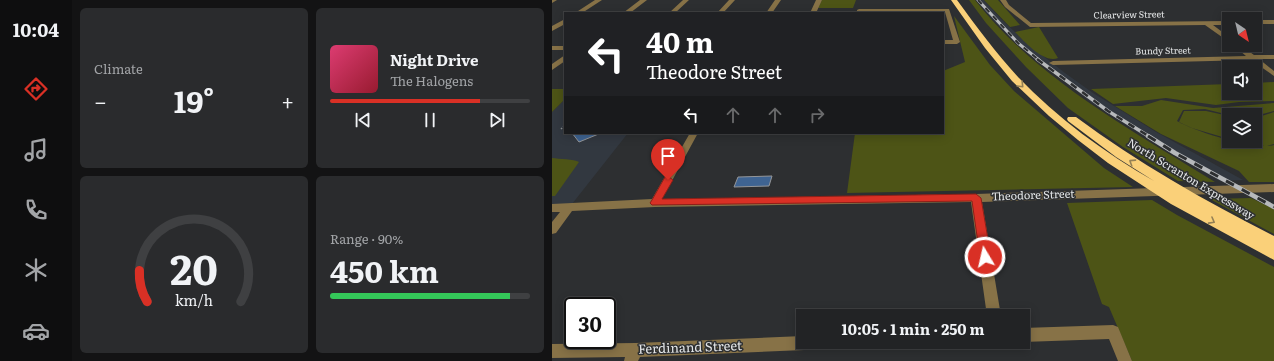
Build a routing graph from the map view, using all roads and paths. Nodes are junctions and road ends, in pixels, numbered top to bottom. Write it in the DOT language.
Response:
graph roads {
  1 [pos="599,0"];
  2 [pos="644,0"];
  3 [pos="686,0"];
  4 [pos="732,0"];
  5 [pos="778,0"];
  6 [pos="819,0"];
  7 [pos="954,0"];
  8 [pos="961,0"];
  9 [pos="1003,0"];
  10 [pos="859,10"];
  11 [pos="580,12"];
  12 [pos="627,12"];
  13 [pos="673,12"];
  14 [pos="721,12"];
  15 [pos="770,12"];
  16 [pos="813,12"];
  17 [pos="564,22"];
  18 [pos="1222,22"];
  19 [pos="1262,22"];
  20 [pos="1274,22"];
  21 [pos="1206,23"];
  22 [pos="552,29"];
  23 [pos="1222,35"];
  24 [pos="944,42"];
  25 [pos="552,48"];
  26 [pos="564,48"];
  27 [pos="1246,52"];
  28 [pos="1253,57"];
  29 [pos="1274,57"];
  30 [pos="564,58"];
  31 [pos="1053,63"];
  32 [pos="552,68"];
  33 [pos="1274,74"];
  34 [pos="693,134"];
  35 [pos="1274,188"];
  36 [pos="976,198"];
  37 [pos="655,203"];
  38 [pos="569,207"];
  39 [pos="552,208"];
  40 [pos="552,230"];
  41 [pos="1274,242"];
  42 [pos="1274,254"];
  43 [pos="993,309"];
  44 [pos="1030,334"];
  45 [pos="796,344"];
  46 [pos="552,351"];
  47 [pos="634,355"];
  48 [pos="1125,361"];
  1 -- 11 [label="street"];
  2 -- 12 [label="street"];
  3 -- 13 [label="street"];
  4 -- 14 [label="street"];
  5 -- 15 [label="street"];
  6 -- 16 [label="street"];
  7 -- 42 [label="highway, one-way"];
  41 -- 8 [label="highway, North Scranton Expressway, one-way"];
  9 -- 21 [label="street, Clearview Street"];
  10 -- 24 [label="street"];
  17 -- 22 [label="street"];
  18 -- 21 [label="street, Clearview Street"];
  19 -- 20 [label="street"];
  21 -- 23 [label="street"];
  25 -- 26 [label="street"];
  27 -- 28 [label="street"];
  28 -- 29 [label="street, Bundy Street"];
  28 -- 31 [label="street, Bundy Street"];
  28 -- 33 [label="street"];
  30 -- 32 [label="street"];
  34 -- 37 [label="street"];
  35 -- 36 [label="street, Theodore Street"];
  36 -- 37 [label="street, Theodore Street"];
  36 -- 43 [label="street"];
  37 -- 38 [label="street, Theodore Street"];
  38 -- 39 [label="street, Theodore Street"];
  38 -- 40 [label="street"];
  44 -- 48 [label="street"];
  45 -- 47 [label="street, Ferdinand Street"];
  46 -- 47 [label="street, Ferdinand Street"];
}
